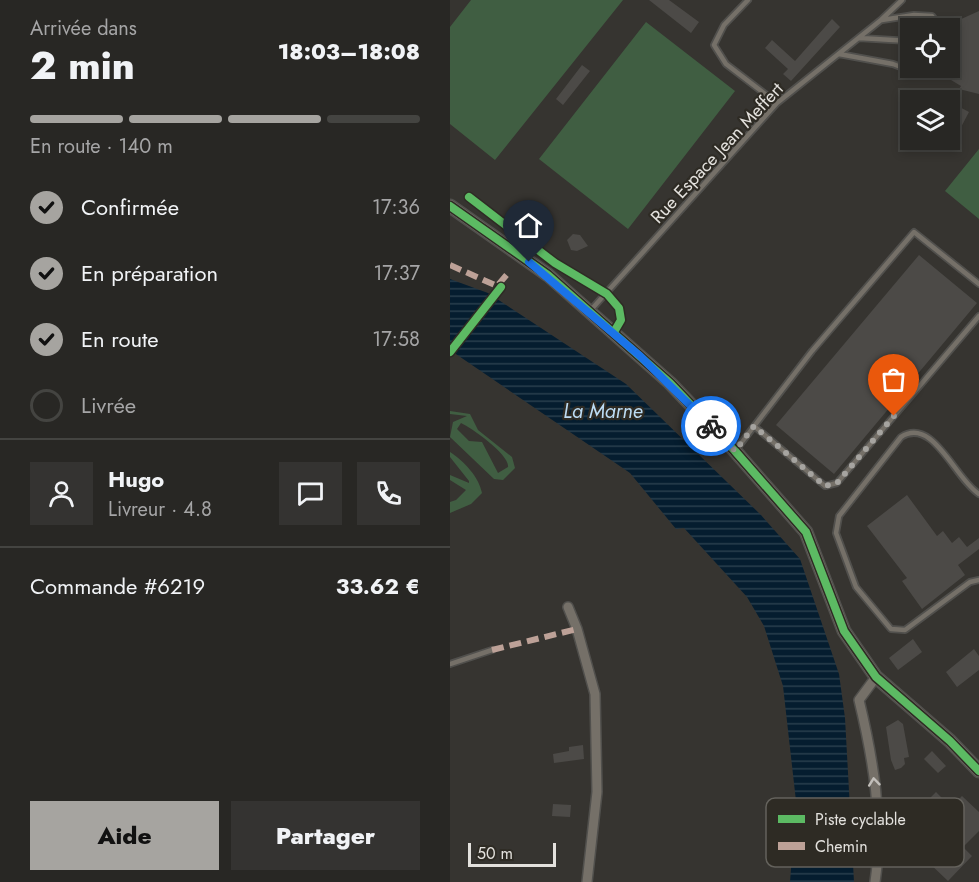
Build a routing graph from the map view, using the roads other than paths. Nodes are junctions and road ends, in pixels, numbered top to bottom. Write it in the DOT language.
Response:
graph roads {
  1 [pos="748,0"];
  2 [pos="902,0"];
  3 [pos="934,18"];
  4 [pos="882,20"];
  5 [pos="858,38"];
  6 [pos="900,40"];
  7 [pos="839,54"];
  8 [pos="900,67"];
  9 [pos="777,103"];
  10 [pos="450,206"];
  11 [pos="979,284"];
  12 [pos="590,311"];
  13 [pos="979,316"];
  14 [pos="754,426"];
  15 [pos="735,451"];
  16 [pos="979,494"];
  17 [pos="979,580"];
  18 [pos="568,607"];
  19 [pos="492,650"];
  20 [pos="450,664"];
  21 [pos="876,677"];
  22 [pos="979,771"];
  23 [pos="875,798"];
  24 [pos="877,867"];
  25 [pos="587,882"];
  26 [pos="875,882"];
  1 -- 9 [label="lane"];
  2 -- 4 [label="lane, Rue Espace Jean Meffert"];
  3 -- 4 [label="lane"];
  4 -- 5 [label="lane, Rue Espace Jean Meffert"];
  5 -- 6 [label="lane"];
  5 -- 7 [label="lane, Rue Espace Jean Meffert"];
  7 -- 8 [label="lane"];
  7 -- 9 [label="lane, Rue Espace Jean Meffert"];
  9 -- 12 [label="lane, Rue Espace Jean Meffert"];
  10 -- 12 [label="street"];
  11 -- 14 [label="lane"];
  12 -- 15 [label="street"];
  13 -- 14 [label="lane"];
  14 -- 15 [label="lane"];
  15 -- 21 [label="street"];
  16 -- 17 [label="lane"];
  18 -- 25 [label="street"];
  19 -- 20 [label="lane"];
  21 -- 22 [label="street"];
  23 -- 21 [label="street, one-way"];
  26 -- 24 [label="street, one-way"];
}
